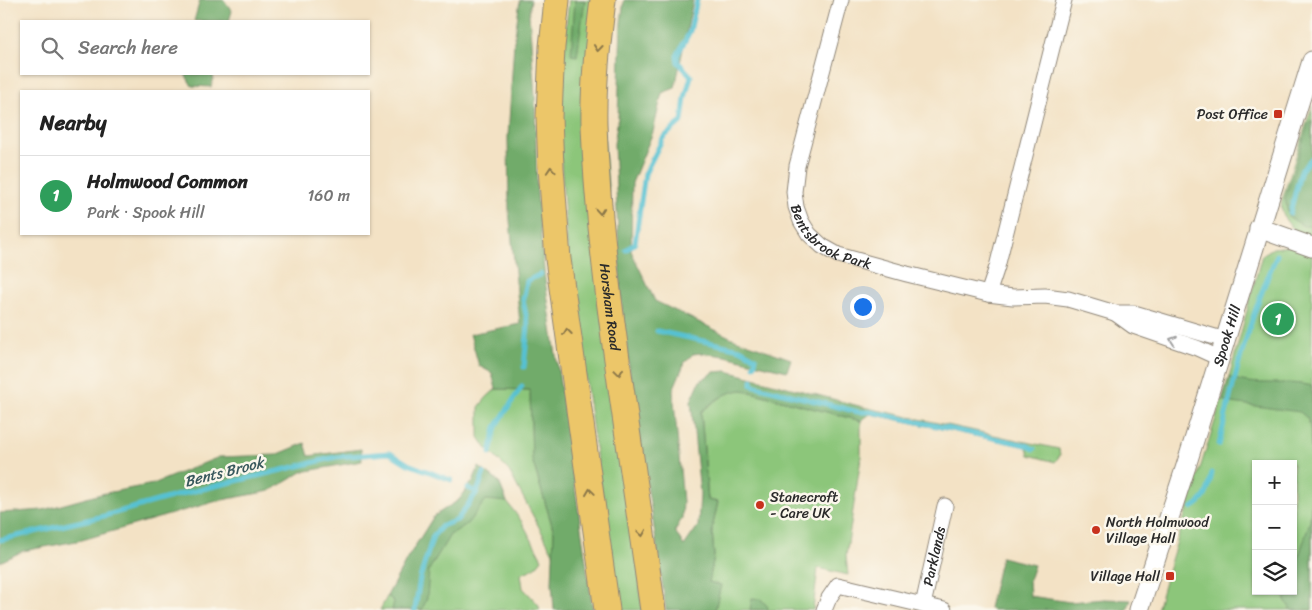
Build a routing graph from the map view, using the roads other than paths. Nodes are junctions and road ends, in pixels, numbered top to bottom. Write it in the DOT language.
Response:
graph roads {
  1 [pos="557,0"];
  2 [pos="603,0"];
  3 [pos="841,0"];
  4 [pos="1064,0"];
  5 [pos="1312,61"];
  6 [pos="1259,228"];
  7 [pos="1312,247"];
  8 [pos="988,294"];
  9 [pos="1115,313"];
  10 [pos="1225,340"];
  11 [pos="1219,358"];
  12 [pos="945,506"];
  13 [pos="923,605"];
  14 [pos="607,610"];
  15 [pos="653,610"];
  16 [pos="824,610"];
  17 [pos="944,610"];
  18 [pos="1139,610"];
  14 -- 1 [label="highway, one-way"];
  2 -- 15 [label="highway, Horsham Road, one-way"];
  3 -- 8 [label="street, Bentsbrook Park"];
  4 -- 8 [label="street"];
  5 -- 6 [label="street, Spook Hill"];
  6 -- 7 [label="street"];
  6 -- 10 [label="street, Spook Hill"];
  8 -- 9 [label="street, Bentsbrook Park"];
  9 -- 10 [label="street, Bentsbrook Park"];
  11 -- 9 [label="street, Bentsbrook Park, one-way"];
  10 -- 11 [label="street, Spook Hill"];
  11 -- 18 [label="street, Spook Hill"];
  12 -- 13 [label="street, Parklands"];
  13 -- 16 [label="street, Parklands"];
  13 -- 17 [label="street, Parklands"];
}
